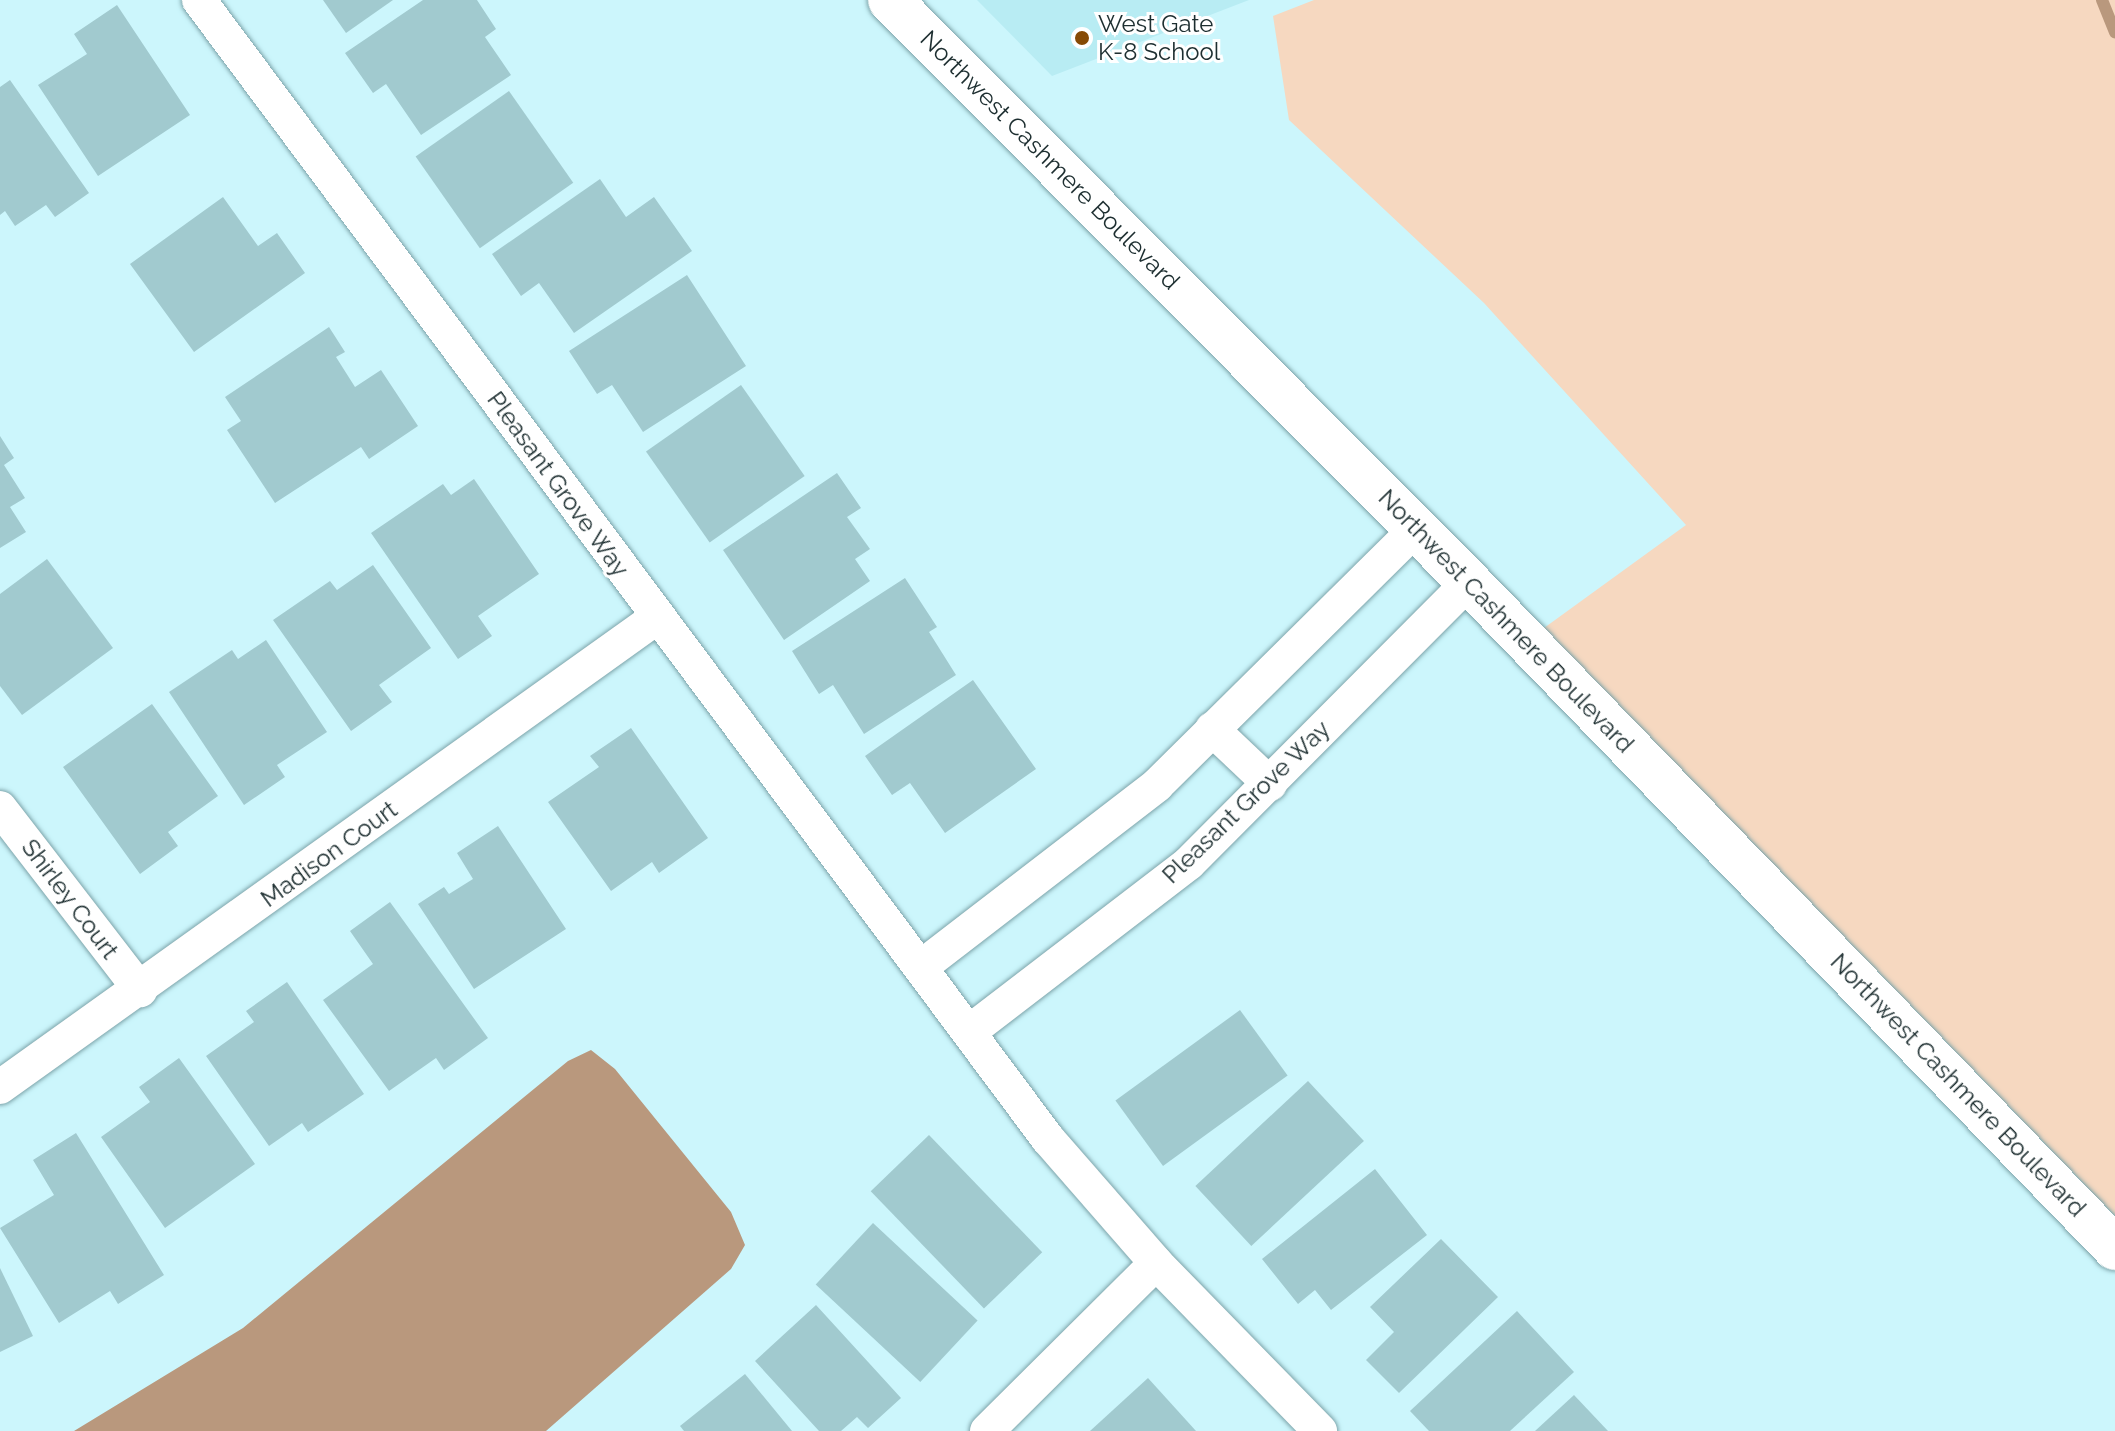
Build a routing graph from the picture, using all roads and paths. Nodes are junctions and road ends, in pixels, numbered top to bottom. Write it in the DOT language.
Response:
graph roads {
  1 [pos="199,0"];
  2 [pos="890,0"];
  3 [pos="1416,529"];
  4 [pos="1469,582"];
  5 [pos="656,618"];
  6 [pos="1212,729"];
  7 [pos="1270,784"];
  8 [pos="0,808"];
  9 [pos="921,967"];
  10 [pos="140,990"];
  11 [pos="969,1032"];
  12 [pos="0,1087"];
  13 [pos="2115,1248"];
  14 [pos="1156,1263"];
  15 [pos="987,1431"];
  16 [pos="1320,1431"];
  1 -- 5 [label="street, Pleasant Grove Way"];
  2 -- 3 [label="street, Northwest Cashmere Boulevard"];
  3 -- 4 [label="street, Northwest Cashmere Boulevard"];
  3 -- 6 [label="street"];
  4 -- 7 [label="street, Pleasant Grove Way"];
  4 -- 13 [label="street, Northwest Cashmere Boulevard"];
  5 -- 9 [label="street, Pleasant Grove Way"];
  5 -- 10 [label="street, Madison Court"];
  6 -- 7 [label="street"];
  6 -- 9 [label="street"];
  7 -- 11 [label="street, Pleasant Grove Way"];
  8 -- 10 [label="street, Shirley Court"];
  9 -- 11 [label="street, Pleasant Grove Way"];
  10 -- 12 [label="street, Madison Court"];
  11 -- 14 [label="street, Pleasant Grove Way"];
  14 -- 15 [label="street"];
  14 -- 16 [label="street, Pleasant Grove Way"];
}
